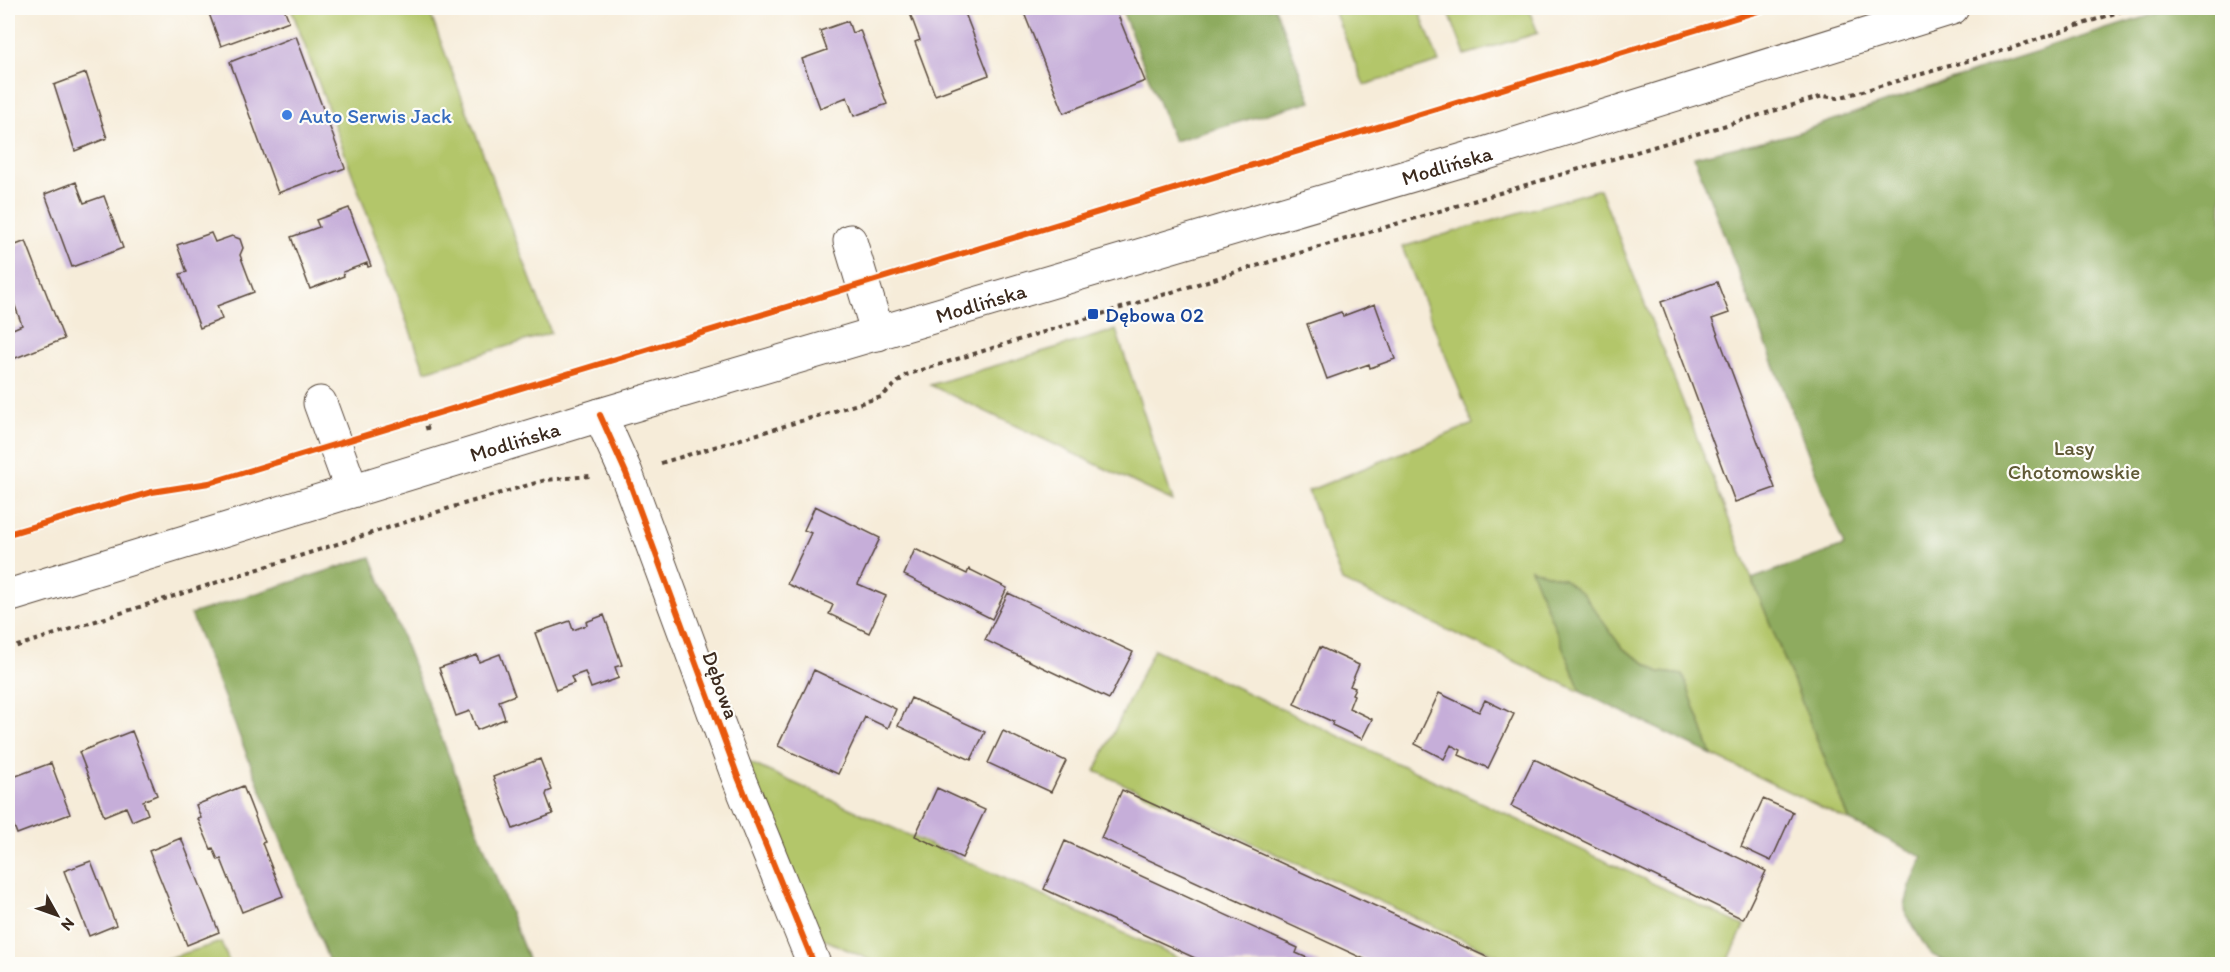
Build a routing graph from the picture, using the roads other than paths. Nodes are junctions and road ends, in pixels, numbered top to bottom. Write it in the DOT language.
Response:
graph roads {
  1 [pos="1952,8"];
  2 [pos="850,241"];
  3 [pos="878,334"];
  4 [pos="320,403"];
  5 [pos="600,416"];
  6 [pos="352,491"];
  7 [pos="8,596"];
  8 [pos="814,964"];
  1 -- 3 [label="main road, Modlińska"];
  2 -- 3 [label="main road"];
  3 -- 5 [label="main road, Modlińska"];
  4 -- 6 [label="main road"];
  5 -- 6 [label="main road, Modlińska"];
  5 -- 8 [label="main road, Dębowa"];
  6 -- 7 [label="main road, Modlińska"];
}
